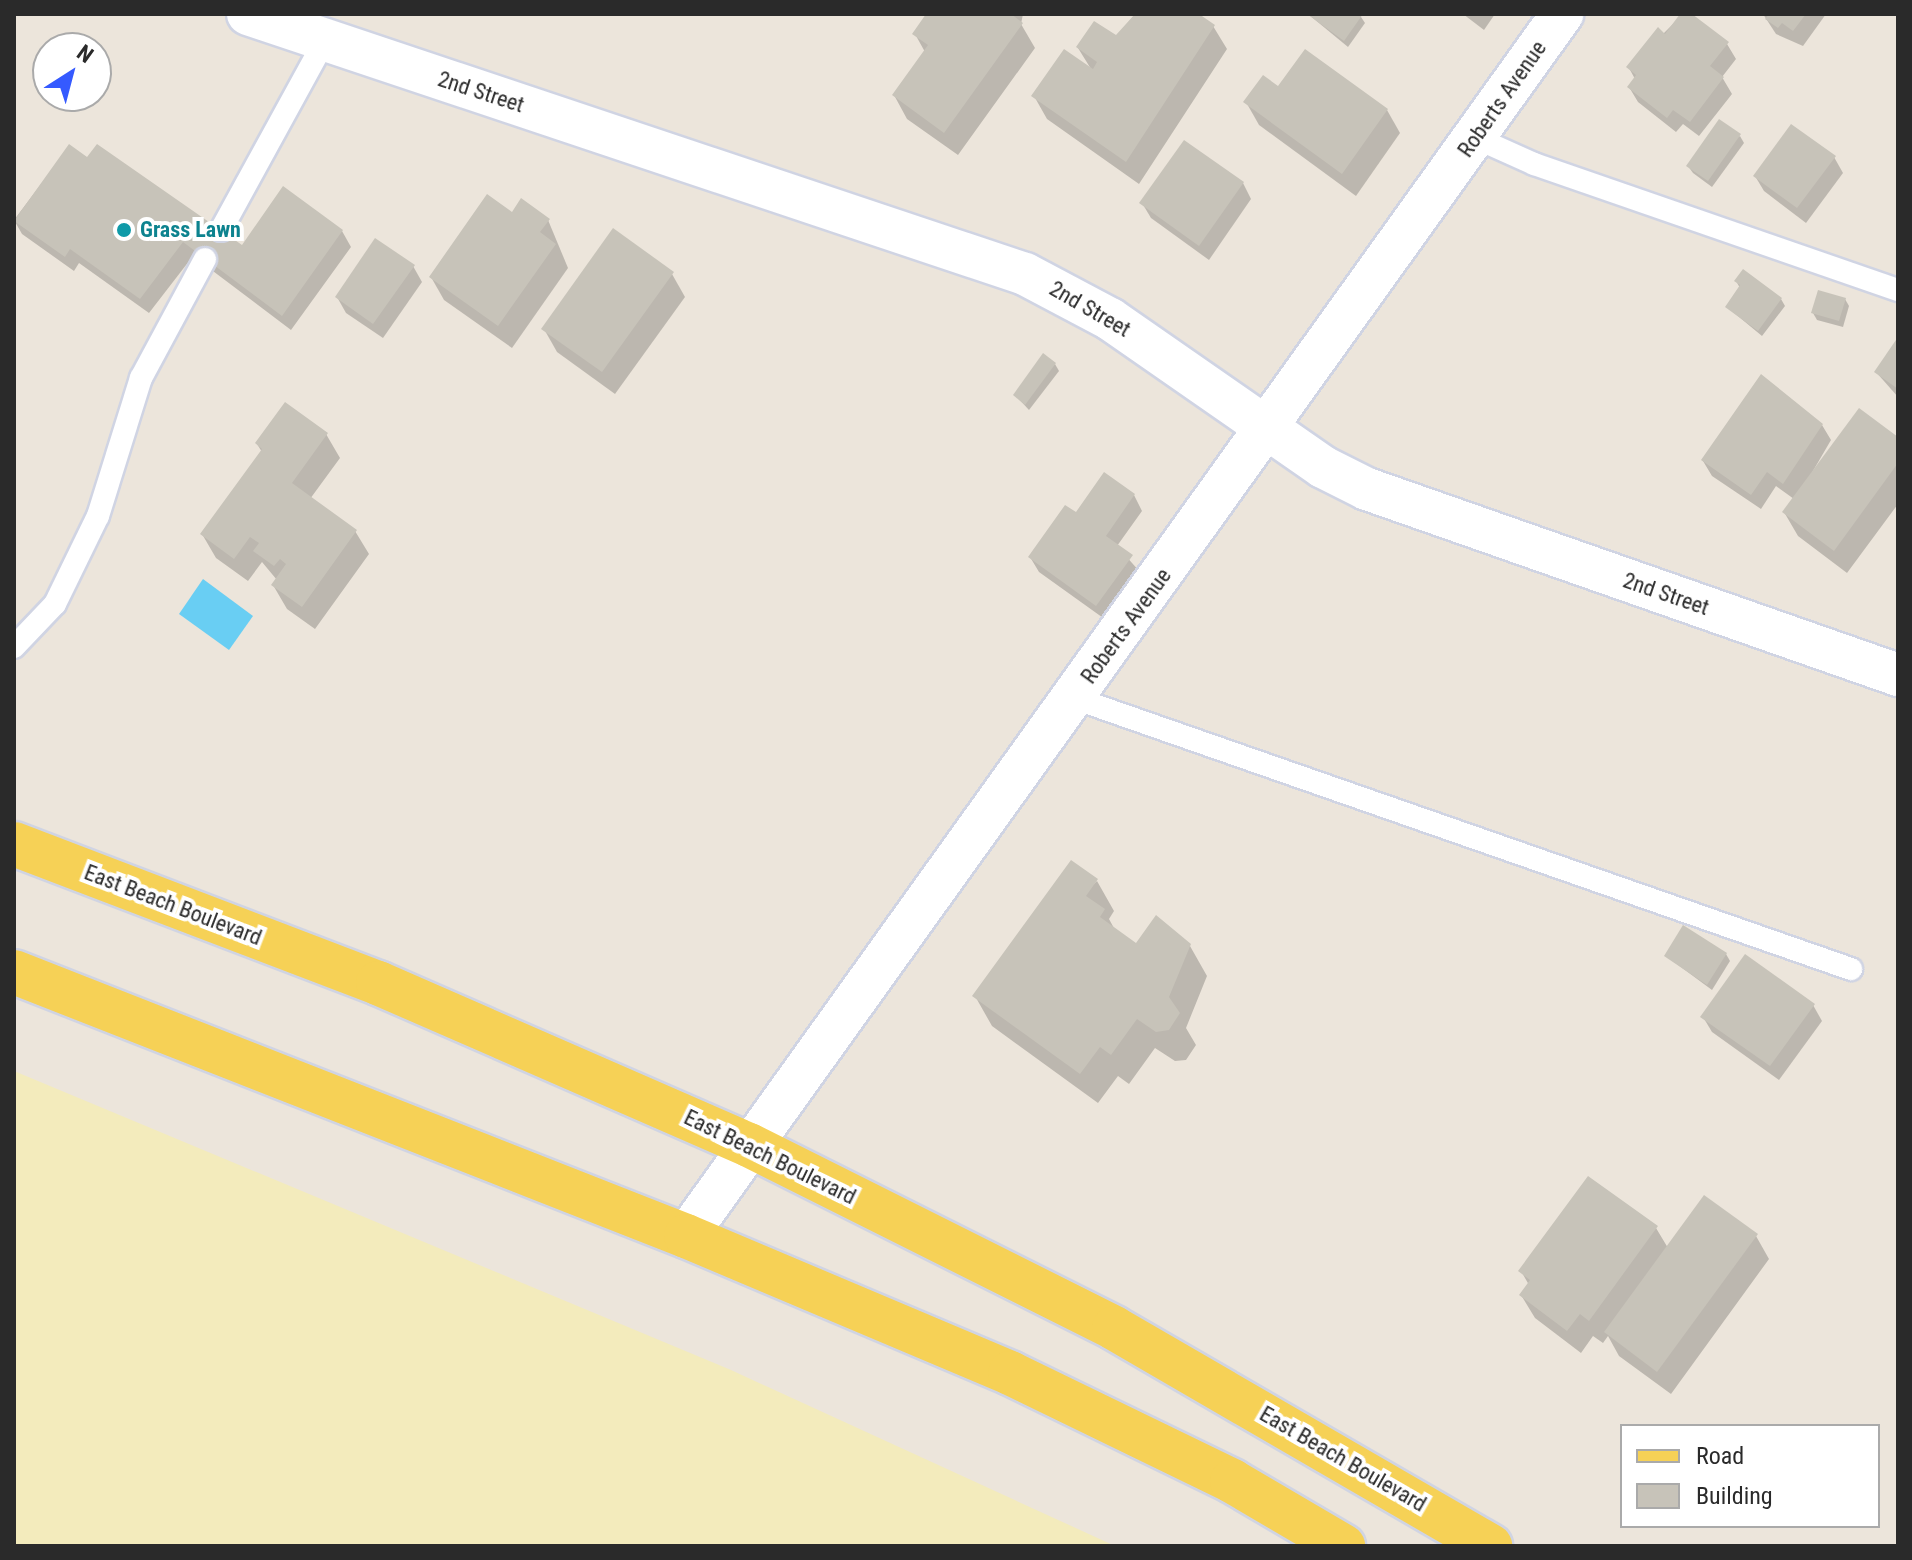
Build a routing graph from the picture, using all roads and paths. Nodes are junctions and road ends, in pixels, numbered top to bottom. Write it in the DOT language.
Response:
graph roads {
  1 [pos="248,14"];
  2 [pos="1562,14"];
  3 [pos="325,40"];
  4 [pos="1474,137"];
  5 [pos="221,230"];
  6 [pos="205,259"];
  7 [pos="1898,290"];
  8 [pos="1267,430"];
  9 [pos="14,647"];
  10 [pos="1898,675"];
  11 [pos="1074,698"];
  12 [pos="14,844"];
  13 [pos="1851,969"];
  14 [pos="14,972"];
  15 [pos="749,1145"];
  16 [pos="686,1236"];
  17 [pos="1343,1546"];
  18 [pos="1490,1546"];
  1 -- 3 [label="street, 2nd Street"];
  2 -- 4 [label="street, Roberts Avenue"];
  3 -- 5 [label="lane"];
  3 -- 8 [label="street, 2nd Street"];
  4 -- 7 [label="lane"];
  4 -- 8 [label="street, Roberts Avenue"];
  6 -- 9 [label="lane"];
  8 -- 10 [label="street, 2nd Street"];
  8 -- 11 [label="street, Roberts Avenue"];
  11 -- 13 [label="lane"];
  11 -- 15 [label="street, Roberts Avenue"];
  12 -- 15 [label="main road, East Beach Boulevard"];
  14 -- 16 [label="main road"];
  15 -- 16 [label="street, Roberts Avenue"];
  15 -- 18 [label="main road, East Beach Boulevard"];
  16 -- 17 [label="main road"];
}
